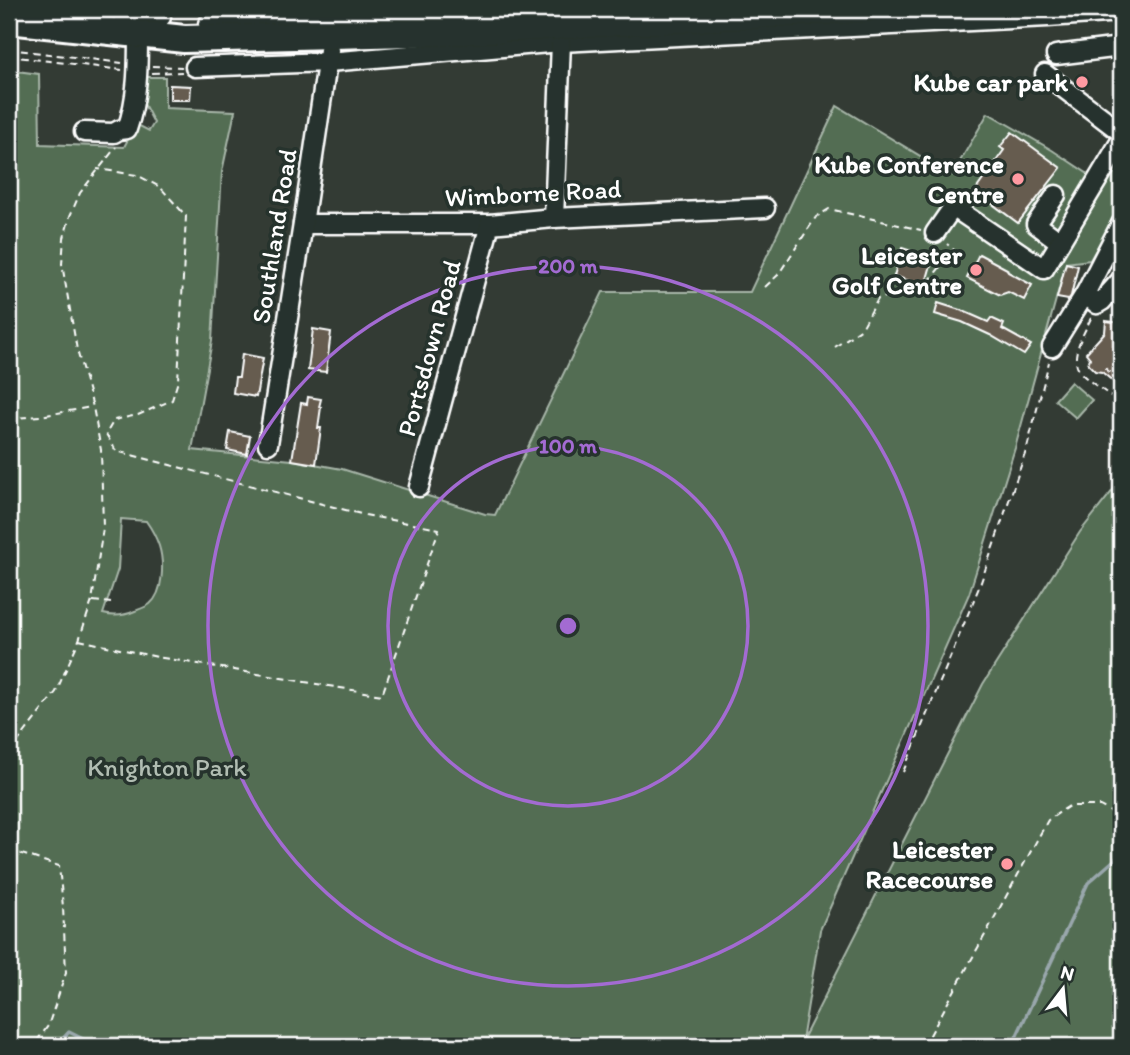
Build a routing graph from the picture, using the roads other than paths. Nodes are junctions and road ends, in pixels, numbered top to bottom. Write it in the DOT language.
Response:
graph roads {
  1 [pos="518,9"];
  2 [pos="866,9"];
  3 [pos="1121,12"];
  4 [pos="161,17"];
  5 [pos="136,19"];
  6 [pos="9,20"];
  7 [pos="201,22"];
  8 [pos="561,42"];
  9 [pos="1121,47"];
  10 [pos="329,49"];
  11 [pos="1056,55"];
  12 [pos="195,67"];
  13 [pos="1045,74"];
  14 [pos="84,132"];
  15 [pos="1121,132"];
  16 [pos="1121,143"];
  17 [pos="1056,195"];
  18 [pos="765,208"];
  19 [pos="554,218"];
  20 [pos="303,224"];
  21 [pos="490,224"];
  22 [pos="1121,224"];
  23 [pos="935,233"];
  24 [pos="1060,242"];
  25 [pos="1121,280"];
  26 [pos="1091,299"];
  27 [pos="1052,347"];
  28 [pos="268,444"];
  29 [pos="419,486"];
  1 -- 7 [label="street"];
  2 -- 10 [label="highway"];
  3 -- 8 [label="street"];
  4 -- 5 [label="street"];
  5 -- 6 [label="highway"];
  5 -- 10 [label="highway"];
  5 -- 14 [label="street"];
  8 -- 10 [label="street"];
  8 -- 19 [label="street"];
  9 -- 11 [label="street"];
  10 -- 12 [label="street"];
  10 -- 20 [label="street, Southland Road"];
  13 -- 15 [label="street"];
  16 -- 24 [label="street"];
  17 -- 24 [label="street"];
  18 -- 19 [label="street, Wimborne Road"];
  19 -- 21 [label="street, Wimborne Road"];
  20 -- 21 [label="street, Wimborne Road"];
  20 -- 28 [label="street, Southland Road"];
  21 -- 29 [label="street, Portsdown Road"];
  22 -- 26 [label="street"];
  23 -- 24 [label="street"];
  25 -- 26 [label="street"];
  26 -- 27 [label="street"];
}
